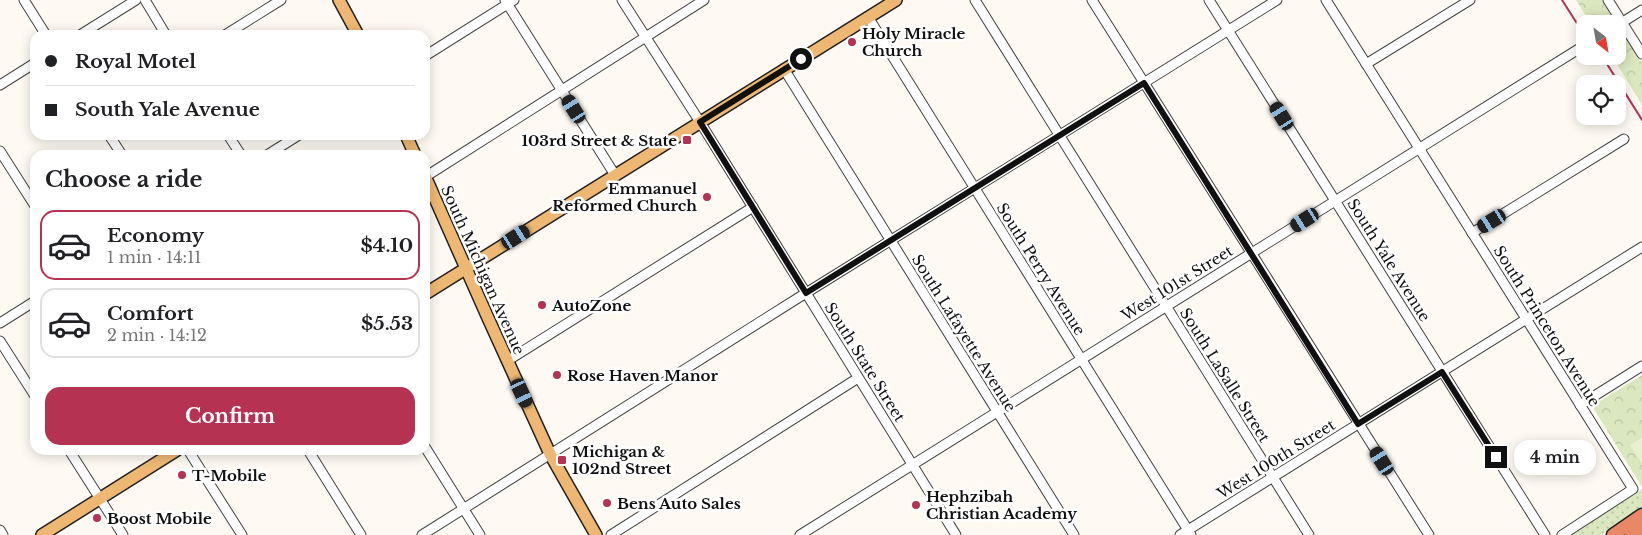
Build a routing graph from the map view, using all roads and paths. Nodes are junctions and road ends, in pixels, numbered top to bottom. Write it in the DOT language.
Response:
graph roads {
  1 [pos="24,0"];
  2 [pos="136,0"];
  3 [pos="145,0"];
  4 [pos="281,0"];
  5 [pos="339,0"];
  6 [pos="622,0"];
  7 [pos="704,0"];
  8 [pos="896,0"];
  9 [pos="975,0"];
  10 [pos="1092,0"];
  11 [pos="1209,0"];
  12 [pos="1277,0"];
  13 [pos="1326,0"];
  14 [pos="1470,0"];
  15 [pos="1608,0"];
  16 [pos="509,1"];
  17 [pos="1642,10"];
  18 [pos="1616,15"];
  19 [pos="868,17"];
  20 [pos="1626,20"];
  21 [pos="43,30"];
  22 [pos="88,30"];
  23 [pos="163,30"];
  24 [pos="234,30"];
  25 [pos="355,30"];
  26 [pos="1228,30"];
  27 [pos="1626,32"];
  28 [pos="646,36"];
  29 [pos="1576,51"];
  30 [pos="430,53"];
  31 [pos="1642,54"];
  32 [pos="1366,64"];
  33 [pos="30,66"];
  34 [pos="784,69"];
  35 [pos="1144,83"];
  36 [pos="0,85"];
  37 [pos="562,90"];
  38 [pos="700,122"];
  39 [pos="1059,136"];
  40 [pos="1624,139"];
  41 [pos="291,140"];
  42 [pos="1420,148"];
  43 [pos="275,150"];
  44 [pos="0,151"];
  45 [pos="430,174"];
  46 [pos="615,175"];
  47 [pos="430,188"];
  48 [pos="975,188"];
  49 [pos="30,198"];
  50 [pos="1336,201"];
  51 [pos="753,207"];
  52 [pos="1472,233"];
  53 [pos="891,240"];
  54 [pos="1642,247"];
  55 [pos="1251,253"];
  56 [pos="466,268"];
  57 [pos="430,291"];
  58 [pos="806,293"];
  59 [pos="30,304"];
  60 [pos="1166,306"];
  61 [pos="1526,319"];
  62 [pos="0,323"];
  63 [pos="0,341"];
  64 [pos="1081,359"];
  65 [pos="507,361"];
  66 [pos="1642,366"];
  67 [pos="1442,372"];
  68 [pos="858,378"];
  69 [pos="30,388"];
  70 [pos="1580,405"];
  71 [pos="997,412"];
  72 [pos="1358,424"];
  73 [pos="550,454"];
  74 [pos="72,455"];
  75 [pos="169,455"];
  76 [pos="191,455"];
  77 [pos="311,455"];
  78 [pos="430,455"];
  79 [pos="912,465"];
  80 [pos="1273,477"];
  81 [pos="100,498"];
  82 [pos="464,508"];
  83 [pos="1642,516"];
  84 [pos="1642,528"];
  85 [pos="0,530"];
  86 [pos="1186,533"];
  87 [pos="3,535"];
  88 [pos="42,535"];
  89 [pos="123,535"];
  90 [pos="242,535"];
  91 [pos="361,535"];
  92 [pos="422,535"];
  93 [pos="480,535"];
  94 [pos="596,535"];
  95 [pos="611,535"];
  96 [pos="800,535"];
  97 [pos="956,535"];
  98 [pos="1074,535"];
  99 [pos="1309,535"];
  100 [pos="1428,535"];
  101 [pos="1545,535"];
  102 [pos="1562,535"];
  103 [pos="1613,535"];
  104 [pos="1631,535"];
  1 -- 21 [label="street"];
  2 -- 22 [label="street"];
  3 -- 23 [label="street"];
  4 -- 24 [label="street"];
  5 -- 25 [label="main road"];
  6 -- 28 [label="street, South State Street"];
  7 -- 28 [label="street"];
  8 -- 19 [label="main road"];
  9 -- 39 [label="street, South LaSalle Street"];
  10 -- 35 [label="street"];
  11 -- 26 [label="street, South Yale Avenue"];
  12 -- 26 [label="street"];
  13 -- 32 [label="street, South Princeton Avenue"];
  14 -- 32 [label="street"];
  15 -- 18 [label="street"];
  16 -- 30 [label="street"];
  16 -- 37 [label="street"];
  17 -- 20 [label="street"];
  19 -- 34 [label="main road"];
  19 -- 48 [label="street, South Perry Avenue"];
  26 -- 35 [label="street"];
  26 -- 50 [label="street, South Yale Avenue"];
  27 -- 31 [label="street"];
  28 -- 37 [label="street"];
  28 -- 38 [label="street, South State Street"];
  29 -- 42 [label="street, West 101st Street"];
  32 -- 42 [label="street, South Princeton Avenue"];
  33 -- 36 [label="street"];
  34 -- 38 [label="main road"];
  34 -- 53 [label="street, South Lafayette Avenue"];
  35 -- 39 [label="street"];
  35 -- 55 [label="street"];
  37 -- 45 [label="street"];
  37 -- 46 [label="street"];
  38 -- 46 [label="main road"];
  38 -- 51 [label="street, South State Street"];
  39 -- 48 [label="street"];
  39 -- 60 [label="street, South LaSalle Street"];
  40 -- 52 [label="street"];
  41 -- 43 [label="street"];
  42 -- 50 [label="street, West 101st Street"];
  42 -- 52 [label="street, South Princeton Avenue"];
  44 -- 49 [label="street"];
  46 -- 56 [label="main road"];
  47 -- 56 [label="main road, South Michigan Avenue"];
  48 -- 53 [label="street"];
  48 -- 64 [label="street, South Perry Avenue"];
  50 -- 55 [label="street, West 101st Street"];
  50 -- 67 [label="street, South Yale Avenue"];
  51 -- 58 [label="street, South State Street"];
  51 -- 65 [label="street"];
  52 -- 61 [label="street, South Princeton Avenue"];
  53 -- 58 [label="street"];
  53 -- 71 [label="street, South Lafayette Avenue"];
  54 -- 61 [label="street, West 100th Street"];
  55 -- 60 [label="street, West 101st Street"];
  55 -- 72 [label="street"];
  56 -- 57 [label="main road"];
  56 -- 65 [label="main road, South Michigan Avenue"];
  58 -- 68 [label="street, South State Street"];
  58 -- 73 [label="street"];
  59 -- 62 [label="street"];
  60 -- 64 [label="street, West 101st Street"];
  60 -- 80 [label="street, South LaSalle Street"];
  61 -- 67 [label="street, West 100th Street"];
  61 -- 70 [label="street, South Princeton Avenue"];
  63 -- 69 [label="street"];
  64 -- 71 [label="street, West 101st Street"];
  64 -- 86 [label="street, South Perry Avenue"];
  65 -- 73 [label="main road, South Michigan Avenue"];
  66 -- 70 [label="street"];
  67 -- 72 [label="street, West 100th Street"];
  67 -- 101 [label="street, South Yale Avenue"];
  68 -- 79 [label="street, South State Street"];
  68 -- 95 [label="street"];
  70 -- 102 [label="street, South Princeton Avenue"];
  71 -- 79 [label="street, West 101st Street"];
  71 -- 98 [label="street, South Lafayette Avenue"];
  72 -- 80 [label="street, West 100th Street"];
  72 -- 100 [label="street"];
  73 -- 82 [label="street"];
  73 -- 94 [label="main road, South Michigan Avenue"];
  74 -- 81 [label="street"];
  75 -- 81 [label="main road"];
  76 -- 90 [label="street"];
  77 -- 91 [label="street"];
  78 -- 82 [label="street"];
  79 -- 96 [label="street, West 101st Street"];
  79 -- 97 [label="street, South State Street"];
  80 -- 86 [label="street, West 100th Street"];
  80 -- 99 [label="street, South LaSalle Street"];
  81 -- 88 [label="main road"];
  81 -- 89 [label="street"];
  82 -- 92 [label="street"];
  82 -- 93 [label="street"];
  83 -- 103 [label="highway"];
  84 -- 104 [label="highway"];
  85 -- 87 [label="street"];
}
